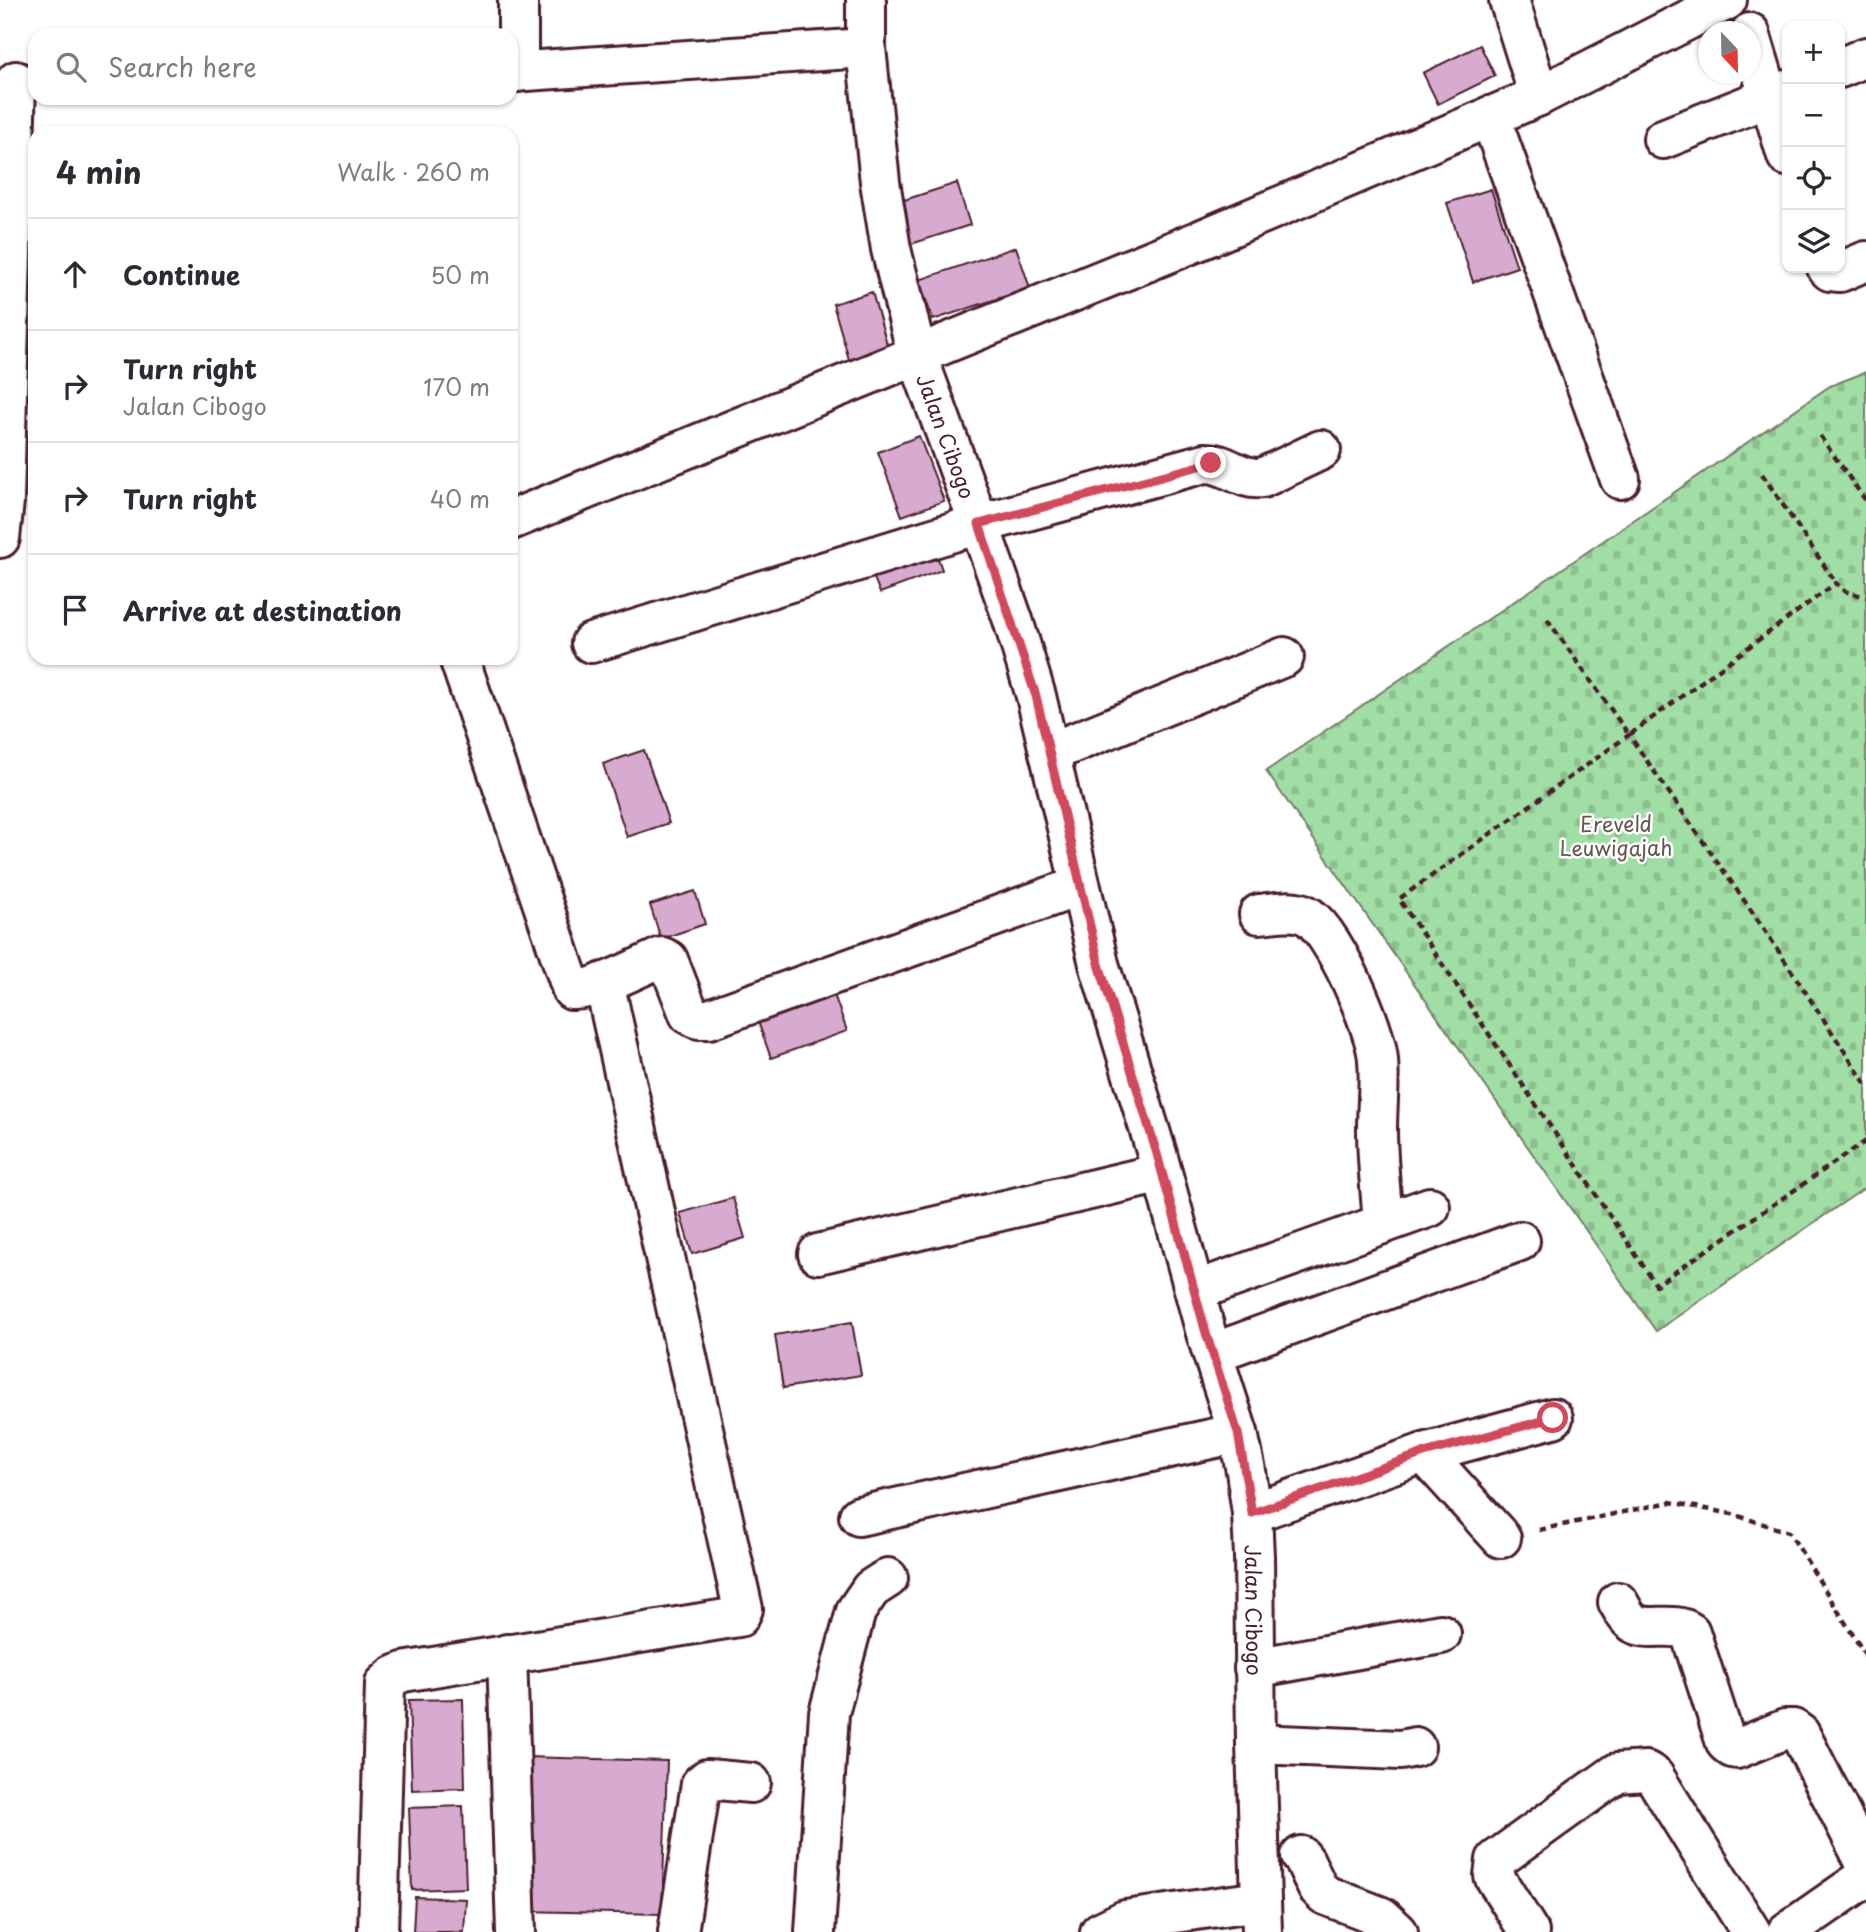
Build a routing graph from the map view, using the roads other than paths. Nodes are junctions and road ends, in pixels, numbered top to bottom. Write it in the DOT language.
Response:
graph roads {
  1 [pos="518,0"];
  2 [pos="866,0"];
  3 [pos="1509,0"];
  4 [pos="1727,0"];
  5 [pos="1741,0"];
  6 [pos="1747,21"];
  7 [pos="516,28"];
  8 [pos="866,47"];
  9 [pos="1761,56"];
  10 [pos="1866,57"];
  11 [pos="1845,66"];
  12 [pos="518,72"];
  13 [pos="16,81"];
  14 [pos="1778,94"];
  15 [pos="1539,96"];
  16 [pos="1490,116"];
  17 [pos="1663,139"];
  18 [pos="1786,147"];
  19 [pos="1866,261"];
  20 [pos="1845,270"];
  21 [pos="917,355"];
  22 [pos="1321,450"];
  23 [pos="1620,479"];
  24 [pos="518,517"];
  25 [pos="979,524"];
  26 [pos="0,538"];
  27 [pos="591,643"];
  28 [pos="1284,657"];
  29 [pos="461,665"];
  30 [pos="1049,753"];
  31 [pos="1080,886"];
  32 [pos="1259,914"];
  33 [pos="604,982"];
  34 [pos="1162,1173"];
  35 [pos="1430,1208"];
  36 [pos="1383,1224"];
  37 [pos="1520,1241"];
  38 [pos="818,1254"];
  39 [pos="1195,1292"];
  40 [pos="1213,1353"];
  41 [pos="1553,1418"];
  42 [pos="1238,1433"];
  43 [pos="1424,1453"];
  44 [pos="1252,1513"];
  45 [pos="859,1516"];
  46 [pos="1501,1538"];
  47 [pos="888,1578"];
  48 [pos="1618,1602"];
  49 [pos="1440,1634"];
  50 [pos="507,1654"];
  51 [pos="1254,1668"];
  52 [pos="1256,1744"];
  53 [pos="1415,1747"];
  54 [pos="751,1783"];
  55 [pos="1301,1856"];
  56 [pos="1866,1864"];
  57 [pos="1866,1877"];
  58 [pos="1261,1916"];
  59 [pos="378,1932"];
  60 [pos="516,1932"];
  61 [pos="678,1932"];
  62 [pos="814,1932"];
  63 [pos="1100,1932"];
  64 [pos="1398,1932"];
  65 [pos="1529,1932"];
  66 [pos="1751,1932"];
  67 [pos="1788,1932"];
  1 -- 7 [label="street"];
  2 -- 8 [label="street, Jalan Cibogo"];
  3 -- 15 [label="street"];
  4 -- 15 [label="street"];
  5 -- 6 [label="street"];
  8 -- 12 [label="street"];
  8 -- 21 [label="street, Jalan Cibogo"];
  9 -- 14 [label="street"];
  10 -- 11 [label="street"];
  13 -- 26 [label="street"];
  14 -- 17 [label="street"];
  14 -- 18 [label="street"];
  15 -- 16 [label="street"];
  16 -- 21 [label="street"];
  16 -- 23 [label="street"];
  19 -- 20 [label="street"];
  21 -- 24 [label="street"];
  21 -- 25 [label="street, Jalan Cibogo"];
  22 -- 25 [label="street"];
  25 -- 27 [label="street"];
  25 -- 30 [label="street, Jalan Cibogo"];
  28 -- 30 [label="street"];
  29 -- 33 [label="street"];
  30 -- 31 [label="street, Jalan Cibogo"];
  31 -- 33 [label="street"];
  31 -- 34 [label="street, Jalan Cibogo"];
  32 -- 36 [label="street"];
  33 -- 50 [label="street"];
  34 -- 38 [label="street"];
  34 -- 39 [label="street, Jalan Cibogo"];
  35 -- 36 [label="street"];
  36 -- 39 [label="street"];
  37 -- 40 [label="street"];
  39 -- 40 [label="street, Jalan Cibogo"];
  40 -- 42 [label="street, Jalan Cibogo"];
  41 -- 43 [label="street"];
  42 -- 44 [label="street, Jalan Cibogo"];
  42 -- 45 [label="street"];
  43 -- 44 [label="street"];
  43 -- 46 [label="street"];
  44 -- 51 [label="street, Jalan Cibogo"];
  47 -- 62 [label="street"];
  48 -- 56 [label="street"];
  49 -- 51 [label="street"];
  50 -- 59 [label="street"];
  50 -- 60 [label="street"];
  51 -- 52 [label="street, Jalan Cibogo"];
  52 -- 53 [label="street"];
  52 -- 58 [label="street, Jalan Cibogo"];
  54 -- 61 [label="street"];
  55 -- 64 [label="street"];
  57 -- 67 [label="street"];
  58 -- 63 [label="street"];
  65 -- 66 [label="street"];
}
